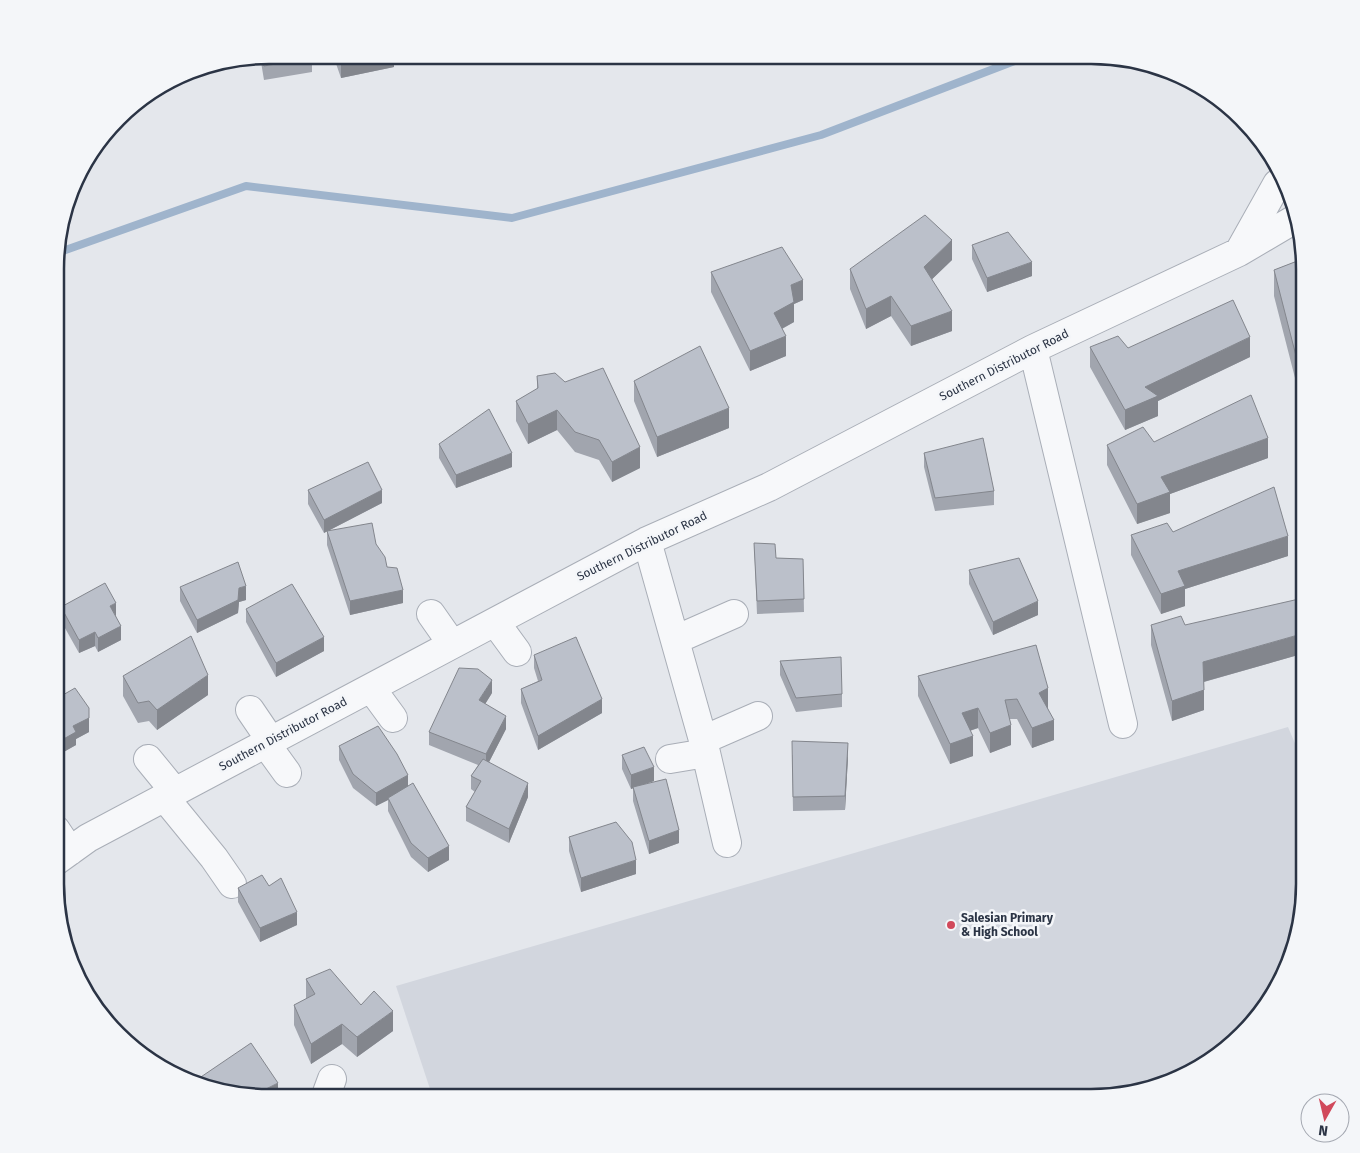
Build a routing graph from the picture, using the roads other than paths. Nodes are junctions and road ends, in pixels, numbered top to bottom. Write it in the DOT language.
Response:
graph roads {
  1 [pos="1281,189"];
  2 [pos="1290,222"];
  3 [pos="1239,252"];
  4 [pos="1032,349"];
  5 [pos="647,541"];
  6 [pos="431,614"];
  7 [pos="734,614"];
  8 [pos="495,622"];
  9 [pos="675,640"];
  10 [pos="452,644"];
  11 [pos="516,652"];
  12 [pos="371,688"];
  13 [pos="250,710"];
  14 [pos="758,716"];
  15 [pos="393,718"];
  16 [pos="1123,724"];
  17 [pos="269,742"];
  18 [pos="704,747"];
  19 [pos="148,759"];
  20 [pos="670,759"];
  21 [pos="287,773"];
  22 [pos="170,795"];
  23 [pos="727,843"];
  24 [pos="64,847"];
  25 [pos="232,884"];
  1 -- 3 [label="street"];
  2 -- 3 [label="street, Southern Distributor Road"];
  3 -- 4 [label="street, Southern Distributor Road"];
  4 -- 5 [label="street, Southern Distributor Road"];
  4 -- 16 [label="street"];
  5 -- 8 [label="street, Southern Distributor Road"];
  5 -- 9 [label="street"];
  6 -- 10 [label="street"];
  7 -- 9 [label="street"];
  8 -- 10 [label="street, Southern Distributor Road"];
  8 -- 11 [label="street"];
  9 -- 18 [label="street"];
  10 -- 12 [label="street, Southern Distributor Road"];
  12 -- 15 [label="street"];
  12 -- 17 [label="street, Southern Distributor Road"];
  13 -- 17 [label="street"];
  14 -- 18 [label="street"];
  17 -- 21 [label="street"];
  17 -- 22 [label="street, Southern Distributor Road"];
  18 -- 20 [label="street"];
  18 -- 23 [label="street"];
  19 -- 22 [label="street"];
  22 -- 24 [label="street, Southern Distributor Road"];
  22 -- 25 [label="street"];
}
